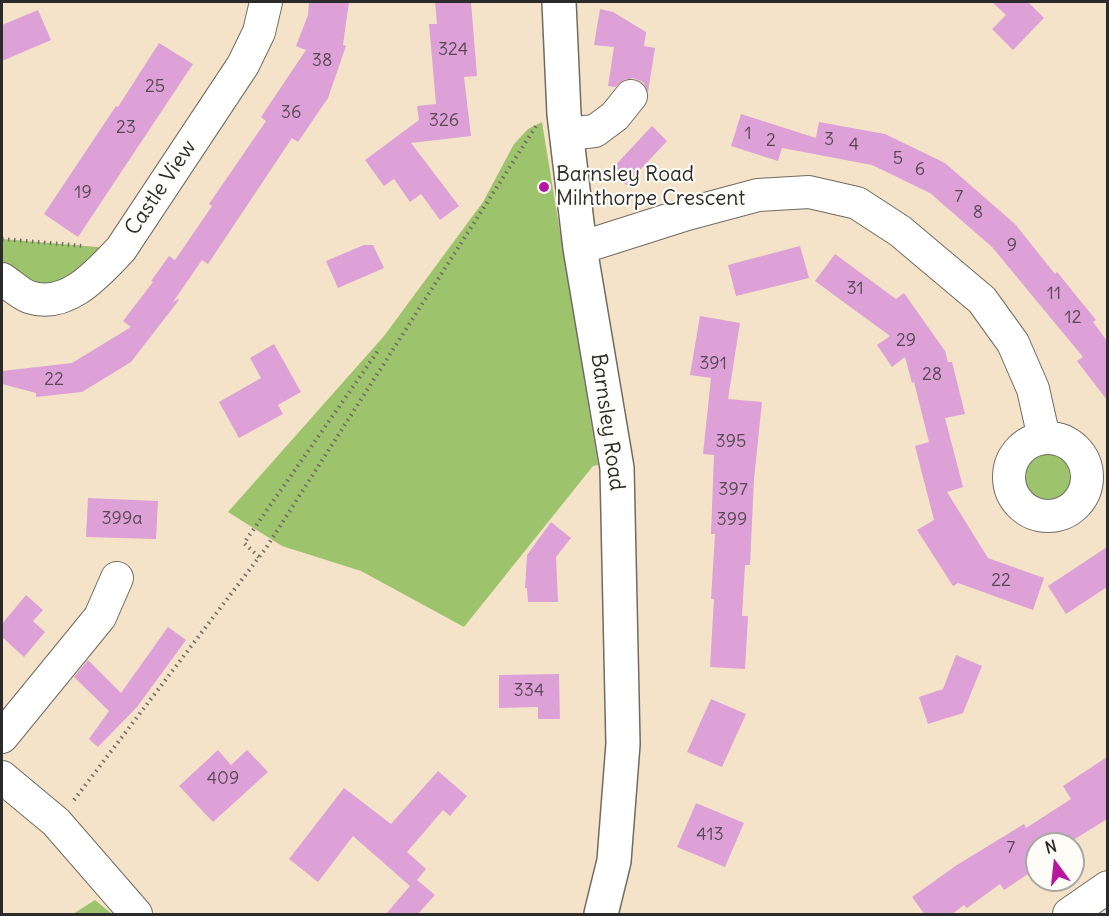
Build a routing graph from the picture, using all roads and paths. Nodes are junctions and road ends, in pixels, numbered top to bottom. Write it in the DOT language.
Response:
graph roads {
  1 [pos="266,2"];
  2 [pos="559,2"];
  3 [pos="631,96"];
  4 [pos="566,124"];
  5 [pos="2,239"];
  6 [pos="580,248"];
  7 [pos="121,249"];
  8 [pos="2,279"];
  9 [pos="380,348"];
  10 [pos="1044,438"];
  11 [pos="259,557"];
  12 [pos="117,578"];
  13 [pos="2,737"];
  14 [pos="2,777"];
  15 [pos="56,822"];
  16 [pos="1107,887"];
  17 [pos="136,915"];
  18 [pos="601,915"];
  19 [pos="1069,915"];
  1 -- 7 [label="street, Castle View"];
  2 -- 4 [label="main road, Barnsley Road"];
  3 -- 4 [label="street"];
  4 -- 6 [label="main road, Barnsley Road"];
  4 -- 11 [label="path"];
  5 -- 7 [label="path"];
  6 -- 10 [label="street"];
  6 -- 18 [label="main road, Barnsley Road"];
  7 -- 8 [label="street, Castle View"];
  9 -- 11 [label="path"];
  11 -- 15 [label="path"];
  12 -- 13 [label="street"];
  14 -- 15 [label="street"];
  15 -- 17 [label="street"];
  16 -- 19 [label="street"];
}
